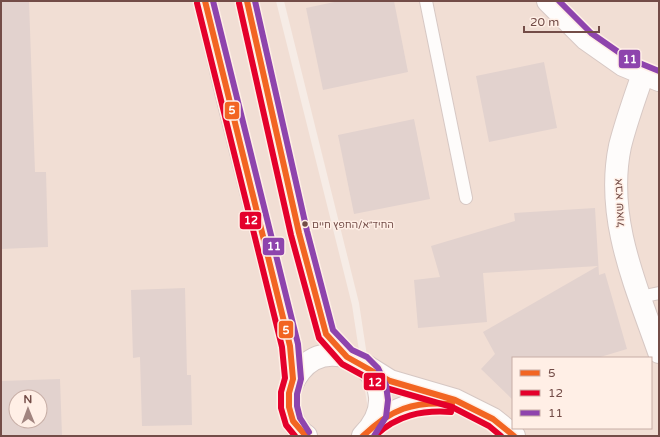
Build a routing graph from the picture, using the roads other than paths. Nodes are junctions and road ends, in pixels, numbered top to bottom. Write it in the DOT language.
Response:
graph roads {
  1 [pos="205,1"];
  2 [pos="247,1"];
  3 [pos="426,1"];
  4 [pos="548,1"];
  5 [pos="651,77"];
  6 [pos="466,198"];
  7 [pos="649,295"];
  8 [pos="659,352"];
  9 [pos="354,360"];
  10 [pos="293,379"];
  11 [pos="466,406"];
  12 [pos="367,432"];
  13 [pos="303,435"];
  14 [pos="514,436"];
  1 -- 10 [label="main road"];
  2 -- 9 [label="main road"];
  3 -- 6 [label="lane"];
  4 -- 5 [label="main road"];
  5 -- 7 [label="main road, אבא שאול"];
  7 -- 8 [label="main road, אבא שאול"];
  9 -- 10 [label="main road"];
  9 -- 11 [label="main road"];
  9 -- 12 [label="main road"];
  10 -- 13 [label="main road"];
  11 -- 12 [label="main road"];
  11 -- 14 [label="main road"];
}
